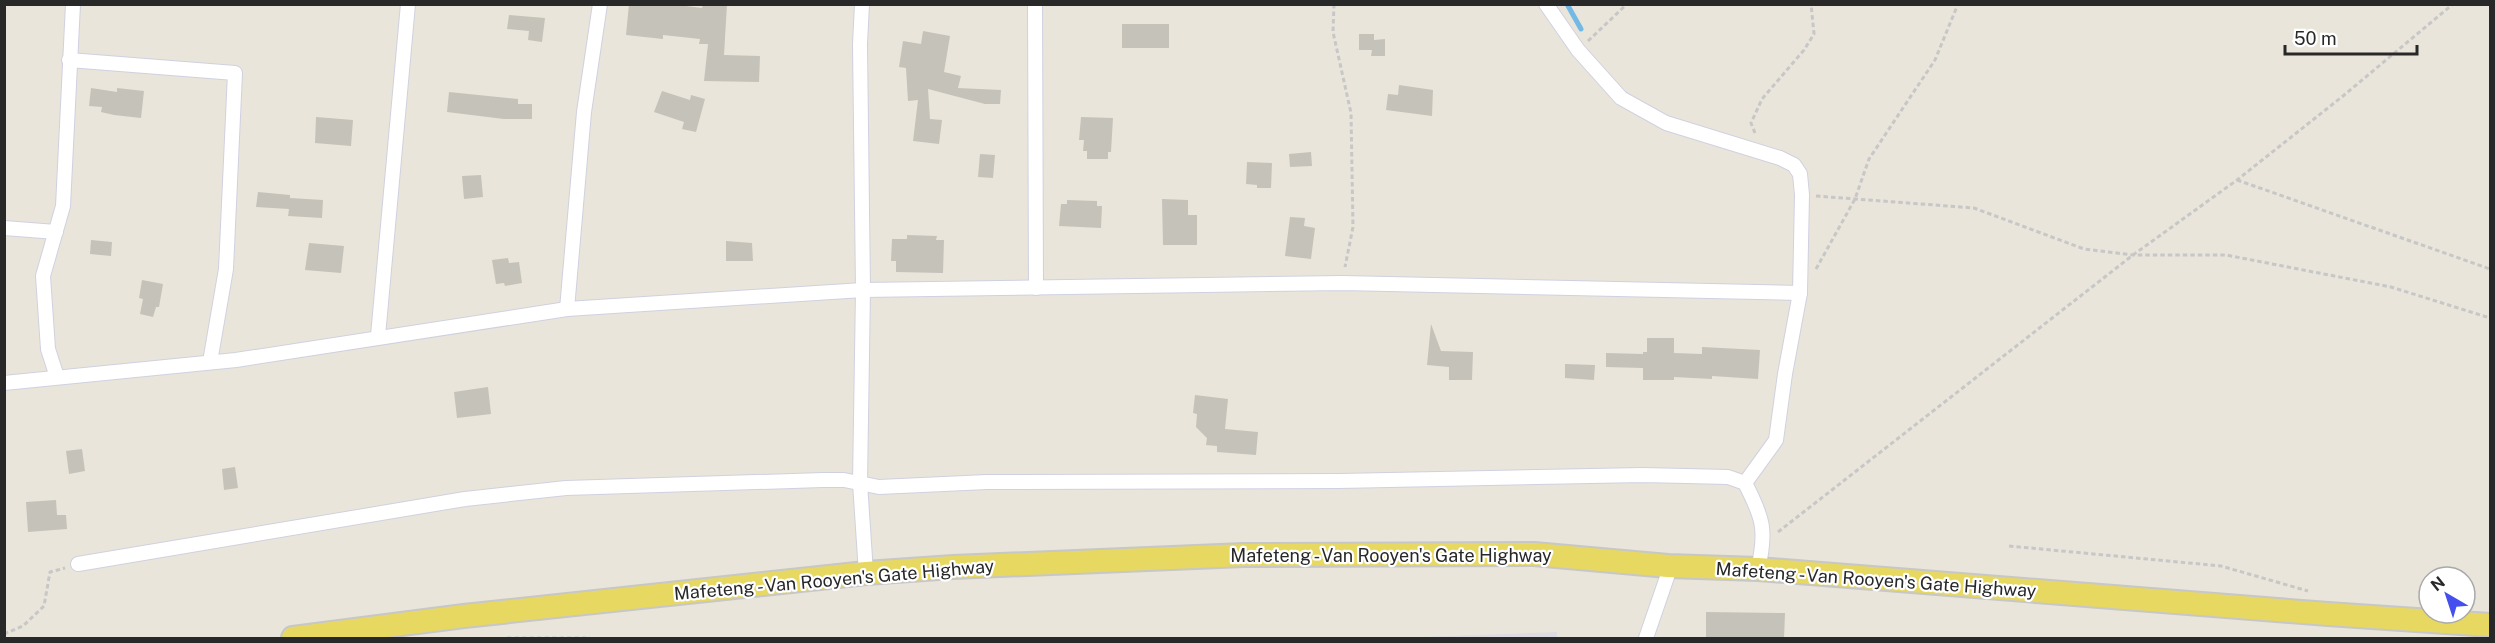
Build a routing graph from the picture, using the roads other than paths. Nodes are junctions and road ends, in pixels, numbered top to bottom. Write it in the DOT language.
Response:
graph roads {
  1 [pos="73,4"];
  2 [pos="408,4"];
  3 [pos="600,4"];
  4 [pos="862,4"];
  5 [pos="1035,4"];
  6 [pos="1546,4"];
  7 [pos="69,60"];
  8 [pos="4,228"];
  9 [pos="56,232"];
  10 [pos="1036,288"];
  11 [pos="863,290"];
  12 [pos="1800,294"];
  13 [pos="567,309"];
  14 [pos="378,336"];
  15 [pos="210,362"];
  16 [pos="57,377"];
  17 [pos="4,383"];
  18 [pos="860,483"];
  19 [pos="1745,483"];
  20 [pos="78,564"];
  21 [pos="1668,566"];
  22 [pos="1758,569"];
  23 [pos="866,573"];
  24 [pos="2490,625"];
  25 [pos="294,639"];
  26 [pos="1646,639"];
  1 -- 7 [label="street"];
  2 -- 14 [label="street"];
  3 -- 13 [label="street"];
  4 -- 11 [label="street"];
  5 -- 10 [label="street"];
  6 -- 12 [label="street"];
  7 -- 9 [label="street"];
  7 -- 15 [label="street"];
  8 -- 9 [label="street"];
  9 -- 16 [label="street"];
  10 -- 11 [label="street"];
  10 -- 12 [label="street"];
  11 -- 13 [label="street"];
  11 -- 18 [label="street"];
  12 -- 19 [label="street"];
  13 -- 14 [label="street"];
  14 -- 15 [label="street"];
  15 -- 16 [label="street"];
  16 -- 17 [label="street"];
  18 -- 19 [label="street"];
  18 -- 20 [label="street"];
  18 -- 23 [label="street"];
  19 -- 22 [label="street"];
  21 -- 22 [label="main road, Mafeteng - Van Rooyen's Gate Highway"];
  21 -- 23 [label="main road, Mafeteng - Van Rooyen's Gate Highway"];
  21 -- 26 [label="street"];
  22 -- 24 [label="main road, Mafeteng - Van Rooyen's Gate Highway"];
  23 -- 25 [label="main road, Mafeteng - Van Rooyen's Gate Highway"];
}
